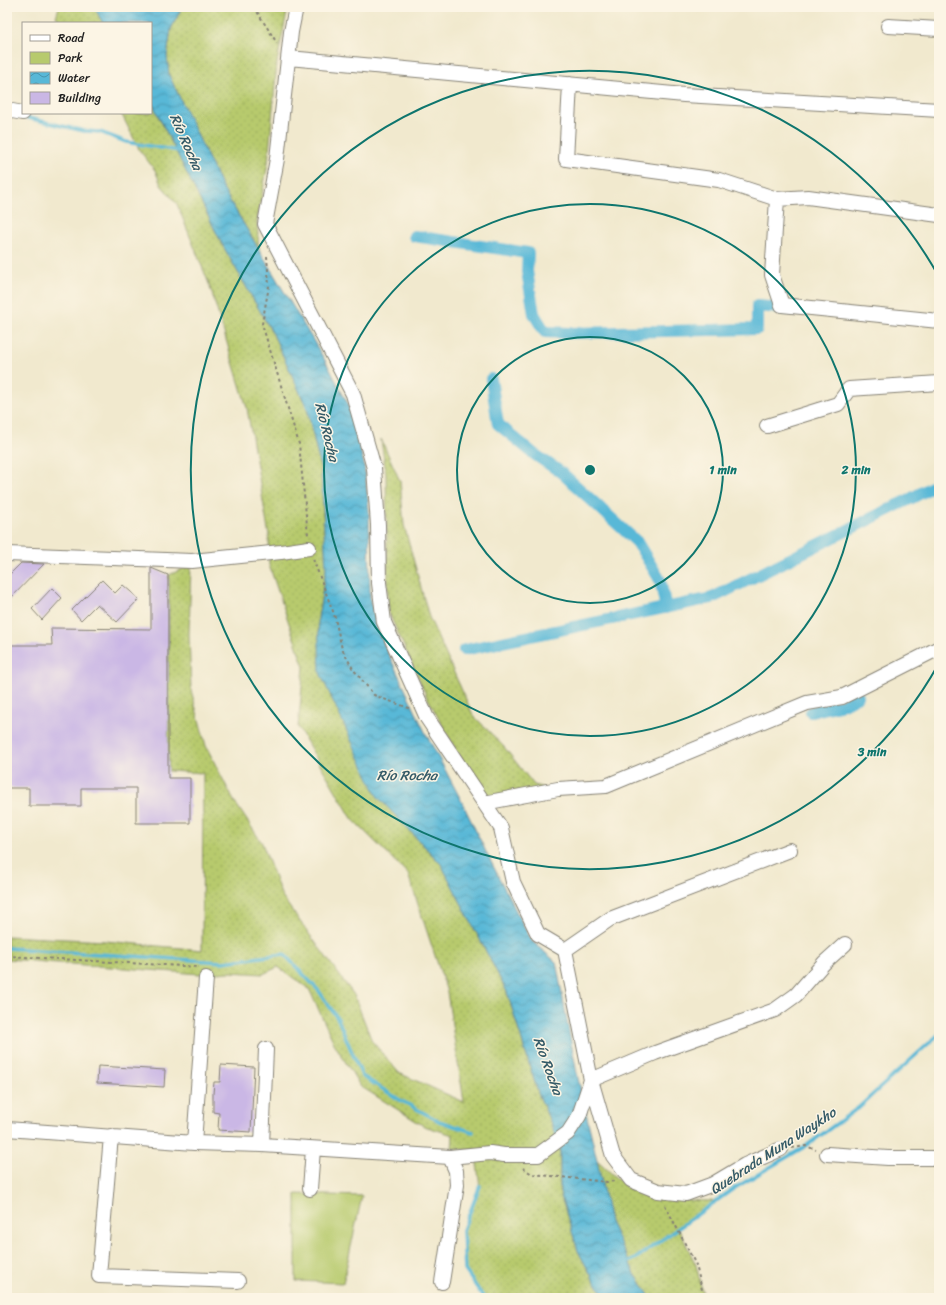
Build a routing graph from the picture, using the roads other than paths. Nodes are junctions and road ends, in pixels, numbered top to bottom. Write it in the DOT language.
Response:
graph roads {
  1 [pos="296,7"];
  2 [pos="888,26"];
  3 [pos="939,29"];
  4 [pos="289,58"];
  5 [pos="570,84"];
  6 [pos="7,110"];
  7 [pos="939,110"];
  8 [pos="22,113"];
  9 [pos="777,200"];
  10 [pos="939,215"];
  11 [pos="939,321"];
  12 [pos="939,383"];
  13 [pos="767,426"];
  14 [pos="309,548"];
  15 [pos="7,554"];
  16 [pos="939,648"];
  17 [pos="484,803"];
  18 [pos="790,850"];
  19 [pos="845,944"];
  20 [pos="565,950"];
  21 [pos="206,978"];
  22 [pos="266,1049"];
  23 [pos="591,1080"];
  24 [pos="7,1129"];
  25 [pos="110,1136"];
  26 [pos="194,1143"];
  27 [pos="262,1145"];
  28 [pos="313,1149"];
  29 [pos="781,1150"];
  30 [pos="827,1154"];
  31 [pos="450,1157"];
  32 [pos="939,1158"];
  33 [pos="310,1189"];
  34 [pos="238,1281"];
  35 [pos="442,1282"];
  1 -- 4 [label="street"];
  2 -- 3 [label="street"];
  4 -- 5 [label="street"];
  4 -- 17 [label="street"];
  5 -- 7 [label="street"];
  5 -- 9 [label="street"];
  6 -- 8 [label="street"];
  9 -- 10 [label="street"];
  9 -- 11 [label="street"];
  12 -- 13 [label="street"];
  14 -- 15 [label="street"];
  16 -- 17 [label="street"];
  17 -- 20 [label="street"];
  18 -- 20 [label="street"];
  19 -- 23 [label="street"];
  20 -- 23 [label="street"];
  21 -- 26 [label="street"];
  22 -- 27 [label="street"];
  23 -- 29 [label="street"];
  23 -- 31 [label="street"];
  24 -- 25 [label="street"];
  25 -- 26 [label="street"];
  25 -- 34 [label="street"];
  26 -- 27 [label="street"];
  27 -- 28 [label="street"];
  28 -- 31 [label="street"];
  28 -- 33 [label="street"];
  30 -- 32 [label="street"];
  31 -- 35 [label="street"];
}
